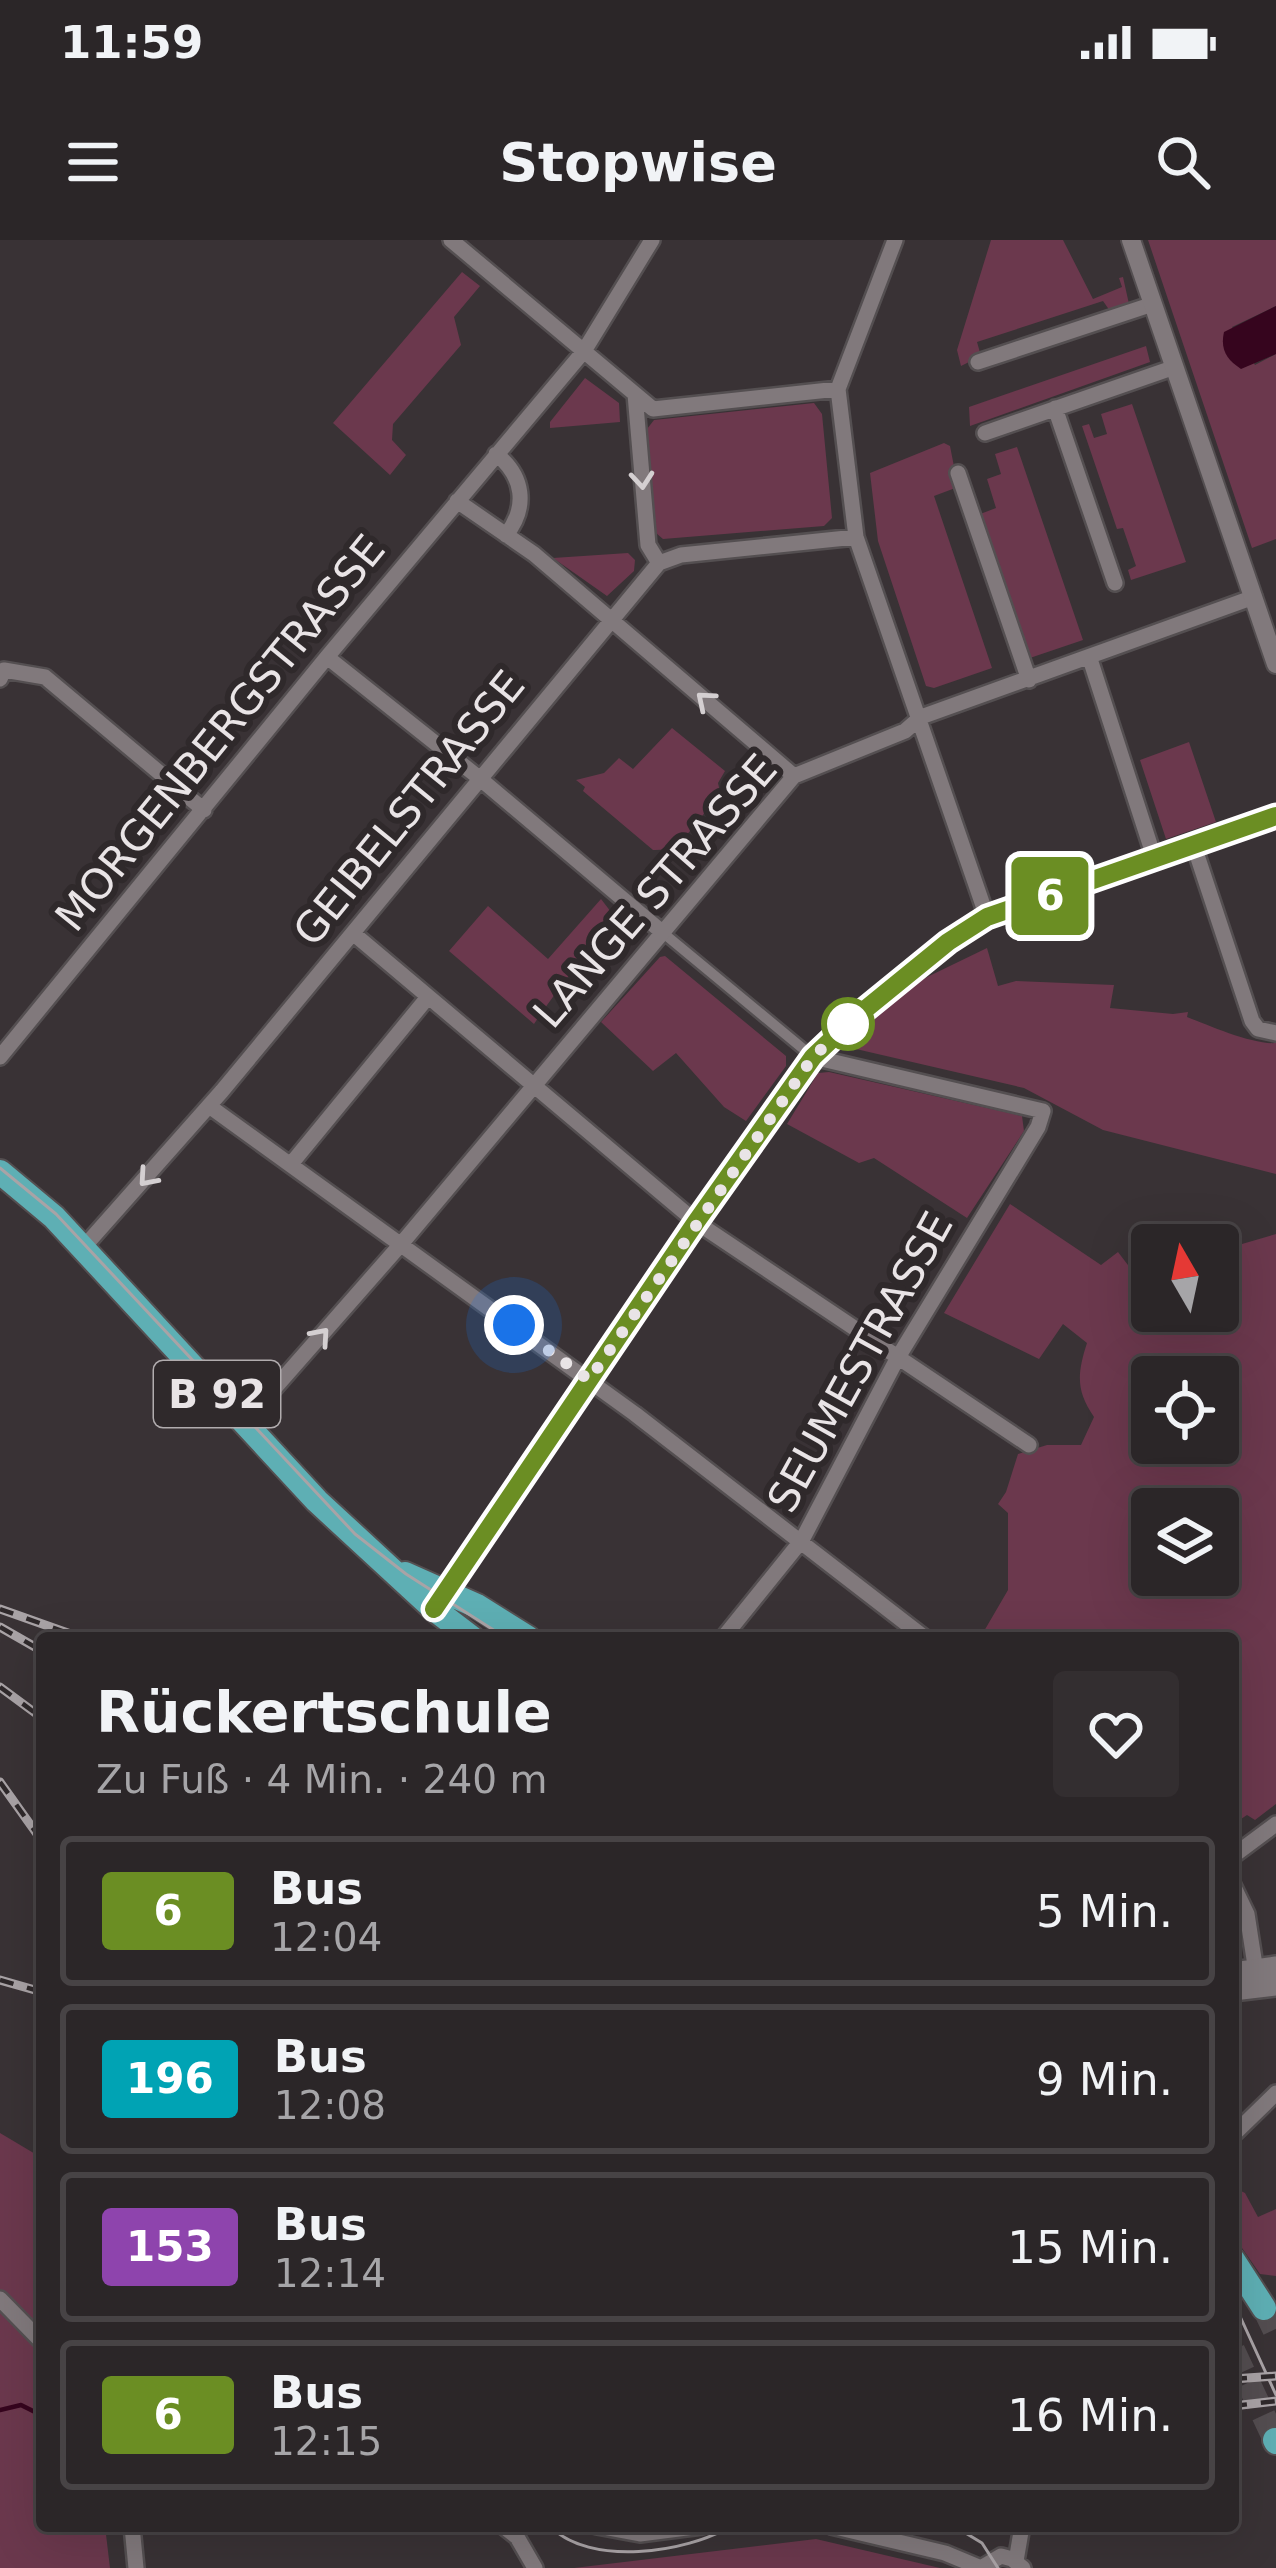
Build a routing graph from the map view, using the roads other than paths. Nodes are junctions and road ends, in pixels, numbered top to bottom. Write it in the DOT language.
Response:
graph roads {
  1 [pos="451,240"];
  2 [pos="652,240"];
  3 [pos="895,240"];
  4 [pos="1131,240"];
  5 [pos="1153,304"];
  6 [pos="584,351"];
  7 [pos="977,362"];
  8 [pos="1175,367"];
  9 [pos="838,389"];
  10 [pos="634,394"];
  11 [pos="1055,408"];
  12 [pos="985,433"];
  13 [pos="496,454"];
  14 [pos="958,473"];
  15 [pos="457,501"];
  16 [pos="506,535"];
  17 [pos="856,537"];
  18 [pos="659,563"];
  19 [pos="1115,583"];
  20 [pos="1254,597"];
  21 [pos="610,619"];
  22 [pos="327,657"];
  23 [pos="1090,659"];
  24 [pos="1276,664"];
  25 [pos="2,675"];
  26 [pos="1028,680"];
  27 [pos="921,717"];
  28 [pos="794,776"];
  29 [pos="478,777"];
  30 [pos="203,810"];
  31 [pos="1276,816"];
  32 [pos="1194,846"];
  33 [pos="1155,860"];
  34 [pos="987,917"];
  35 [pos="662,932"];
  36 [pos="354,934"];
  37 [pos="428,997"];
  38 [pos="1276,1033"];
  39 [pos="813,1057"];
  40 [pos="0,1058"];
  41 [pos="534,1087"];
  42 [pos="209,1106"];
  43 [pos="291,1164"];
  44 [pos="0,1172"];
  45 [pos="696,1222"];
  46 [pos="402,1243"];
  47 [pos="83,1249"];
  48 [pos="897,1359"];
  49 [pos="589,1380"];
  50 [pos="244,1423"];
  51 [pos="1029,1444"];
  52 [pos="802,1540"];
  53 [pos="439,1600"];
  54 [pos="467,1632"];
  55 [pos="514,1632"];
  56 [pos="727,1632"];
  57 [pos="917,1632"];
  58 [pos="1276,1824"];
  59 [pos="1239,1852"];
  60 [pos="1239,1898"];
  61 [pos="1260,1976"];
  62 [pos="1276,2093"];
  63 [pos="1239,2128"];
  64 [pos="1239,2269"];
  65 [pos="0,2299"];
  66 [pos="1264,2308"];
  67 [pos="36,2336"];
  68 [pos="132,2532"];
  69 [pos="511,2532"];
  70 [pos="855,2532"];
  71 [pos="1022,2532"];
  72 [pos="1020,2565"];
  73 [pos="136,2568"];
  74 [pos="535,2568"];
  75 [pos="981,2568"];
  1 -- 6 [label="street"];
  2 -- 6 [label="street, MORGENBERGSTRASSE"];
  3 -- 9 [label="street"];
  4 -- 5 [label="street"];
  5 -- 7 [label="street"];
  5 -- 8 [label="street"];
  6 -- 10 [label="street"];
  6 -- 13 [label="street, MORGENBERGSTRASSE"];
  8 -- 11 [label="street"];
  8 -- 20 [label="street"];
  9 -- 10 [label="street"];
  9 -- 17 [label="street"];
  10 -- 18 [label="street, one-way"];
  11 -- 12 [label="street"];
  11 -- 19 [label="street"];
  13 -- 15 [label="street, MORGENBERGSTRASSE"];
  13 -- 16 [label="street"];
  14 -- 26 [label="street"];
  15 -- 16 [label="street"];
  15 -- 22 [label="street, MORGENBERGSTRASSE"];
  16 -- 21 [label="street"];
  17 -- 18 [label="street"];
  17 -- 27 [label="street"];
  18 -- 21 [label="street, GEIBELSTRASSE"];
  20 -- 23 [label="street, LANGE STRASSE"];
  20 -- 24 [label="street"];
  28 -- 21 [label="street, one-way"];
  21 -- 29 [label="street, GEIBELSTRASSE"];
  22 -- 29 [label="street"];
  22 -- 30 [label="street, MORGENBERGSTRASSE"];
  23 -- 26 [label="street, LANGE STRASSE"];
  23 -- 33 [label="street"];
  25 -- 30 [label="street"];
  26 -- 27 [label="street, LANGE STRASSE"];
  27 -- 28 [label="street, LANGE STRASSE"];
  27 -- 34 [label="street"];
  28 -- 35 [label="street, LANGE STRASSE"];
  29 -- 35 [label="street"];
  29 -- 36 [label="street, GEIBELSTRASSE"];
  30 -- 40 [label="street, MORGENBERGSTRASSE"];
  31 -- 32 [label="street"];
  32 -- 33 [label="street"];
  32 -- 38 [label="street"];
  33 -- 34 [label="street"];
  34 -- 39 [label="street"];
  35 -- 39 [label="street"];
  35 -- 41 [label="street, LANGE STRASSE"];
  36 -- 37 [label="street"];
  36 -- 42 [label="street, GEIBELSTRASSE"];
  37 -- 41 [label="street"];
  37 -- 43 [label="street"];
  39 -- 45 [label="street"];
  39 -- 48 [label="street, SEUMESTRASSE"];
  41 -- 45 [label="street"];
  41 -- 46 [label="street, LANGE STRASSE"];
  42 -- 43 [label="street"];
  42 -- 47 [label="street, GEIBELSTRASSE, one-way"];
  43 -- 46 [label="street"];
  44 -- 47 [label="main road, B 92"];
  45 -- 48 [label="street"];
  45 -- 49 [label="street"];
  46 -- 49 [label="street"];
  50 -- 46 [label="street, LANGE STRASSE, one-way"];
  47 -- 50 [label="main road, B 92"];
  48 -- 51 [label="street"];
  48 -- 52 [label="street, SEUMESTRASSE"];
  49 -- 52 [label="street"];
  49 -- 53 [label="street"];
  50 -- 53 [label="main road, B 92"];
  52 -- 56 [label="street, SEUMESTRASSE"];
  52 -- 57 [label="street"];
  53 -- 54 [label="main road, B 92"];
  53 -- 55 [label="main road, B 92"];
  58 -- 59 [label="street"];
  60 -- 61 [label="street"];
  62 -- 63 [label="street"];
  64 -- 66 [label="main road"];
  65 -- 67 [label="street"];
  68 -- 73 [label="street"];
  69 -- 74 [label="street"];
  70 -- 75 [label="street"];
  71 -- 72 [label="street"];
  72 -- 75 [label="street"];
}
